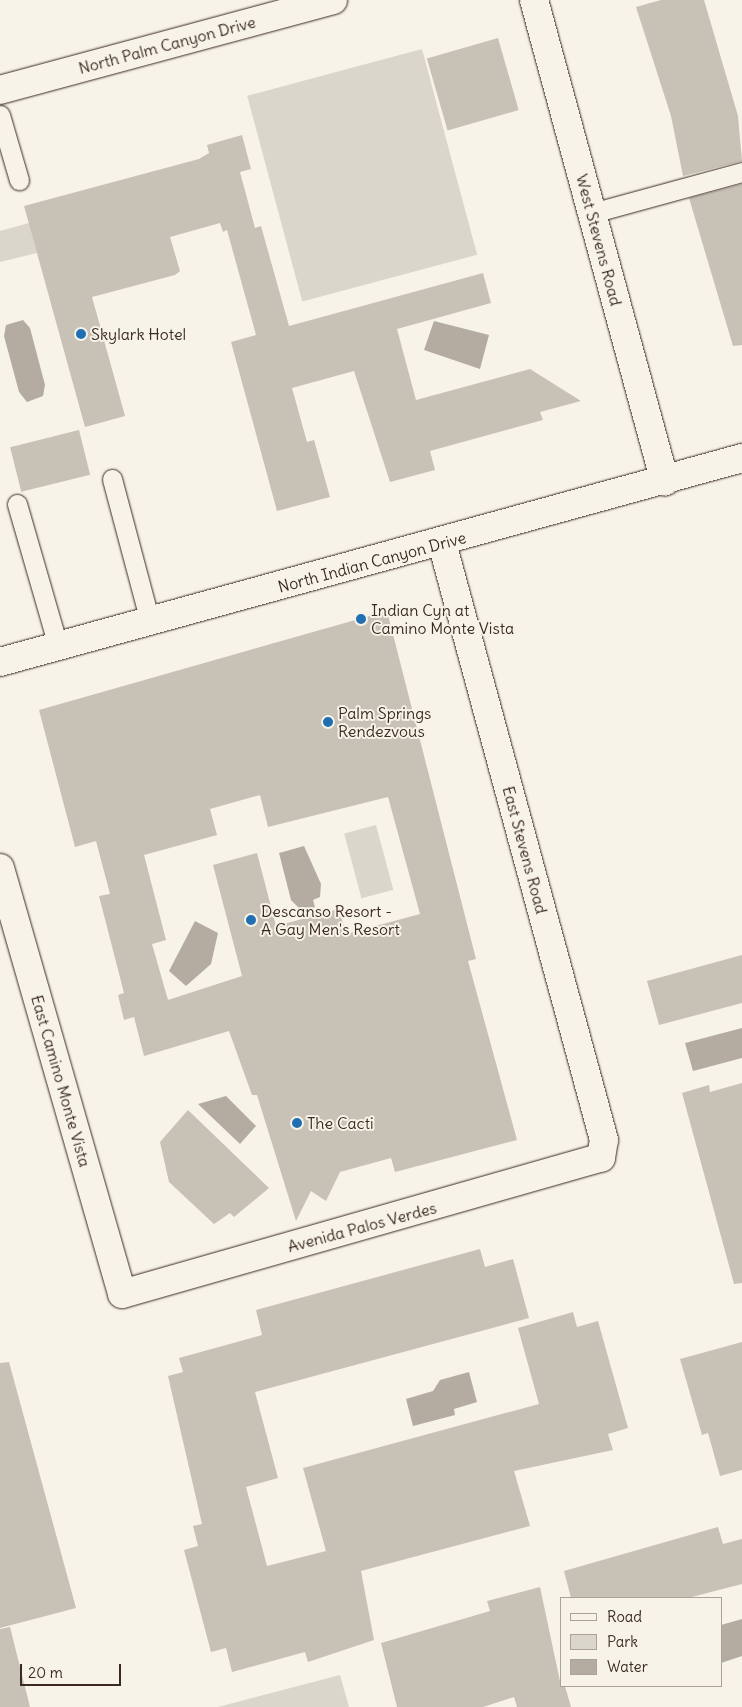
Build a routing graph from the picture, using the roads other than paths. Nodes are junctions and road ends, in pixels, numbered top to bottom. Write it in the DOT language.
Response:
graph roads {
  1 [pos="334,0"];
  2 [pos="534,0"];
  3 [pos="0,90"];
  4 [pos="0,115"];
  5 [pos="742,172"];
  6 [pos="19,180"];
  7 [pos="592,213"];
  8 [pos="742,458"];
  9 [pos="112,479"];
  10 [pos="666,481"];
  11 [pos="17,504"];
  12 [pos="442,543"];
  13 [pos="150,622"];
  14 [pos="58,646"];
  15 [pos="0,662"];
  16 [pos="0,868"];
  17 [pos="600,1158"];
  18 [pos="122,1294"];
  1 -- 3 [label="street, North Palm Canyon Drive"];
  2 -- 7 [label="street, West Stevens Road"];
  4 -- 6 [label="lane"];
  5 -- 7 [label="lane"];
  7 -- 10 [label="street, West Stevens Road"];
  8 -- 10 [label="street, North Indian Canyon Drive"];
  9 -- 13 [label="lane"];
  10 -- 12 [label="street, North Indian Canyon Drive"];
  11 -- 14 [label="lane"];
  12 -- 13 [label="street, North Indian Canyon Drive"];
  12 -- 17 [label="street, East Stevens Road"];
  13 -- 14 [label="street, North Indian Canyon Drive"];
  14 -- 15 [label="street, North Indian Canyon Drive"];
  16 -- 18 [label="street, East Camino Monte Vista"];
  17 -- 18 [label="street, Avenida Palos Verdes"];
}
